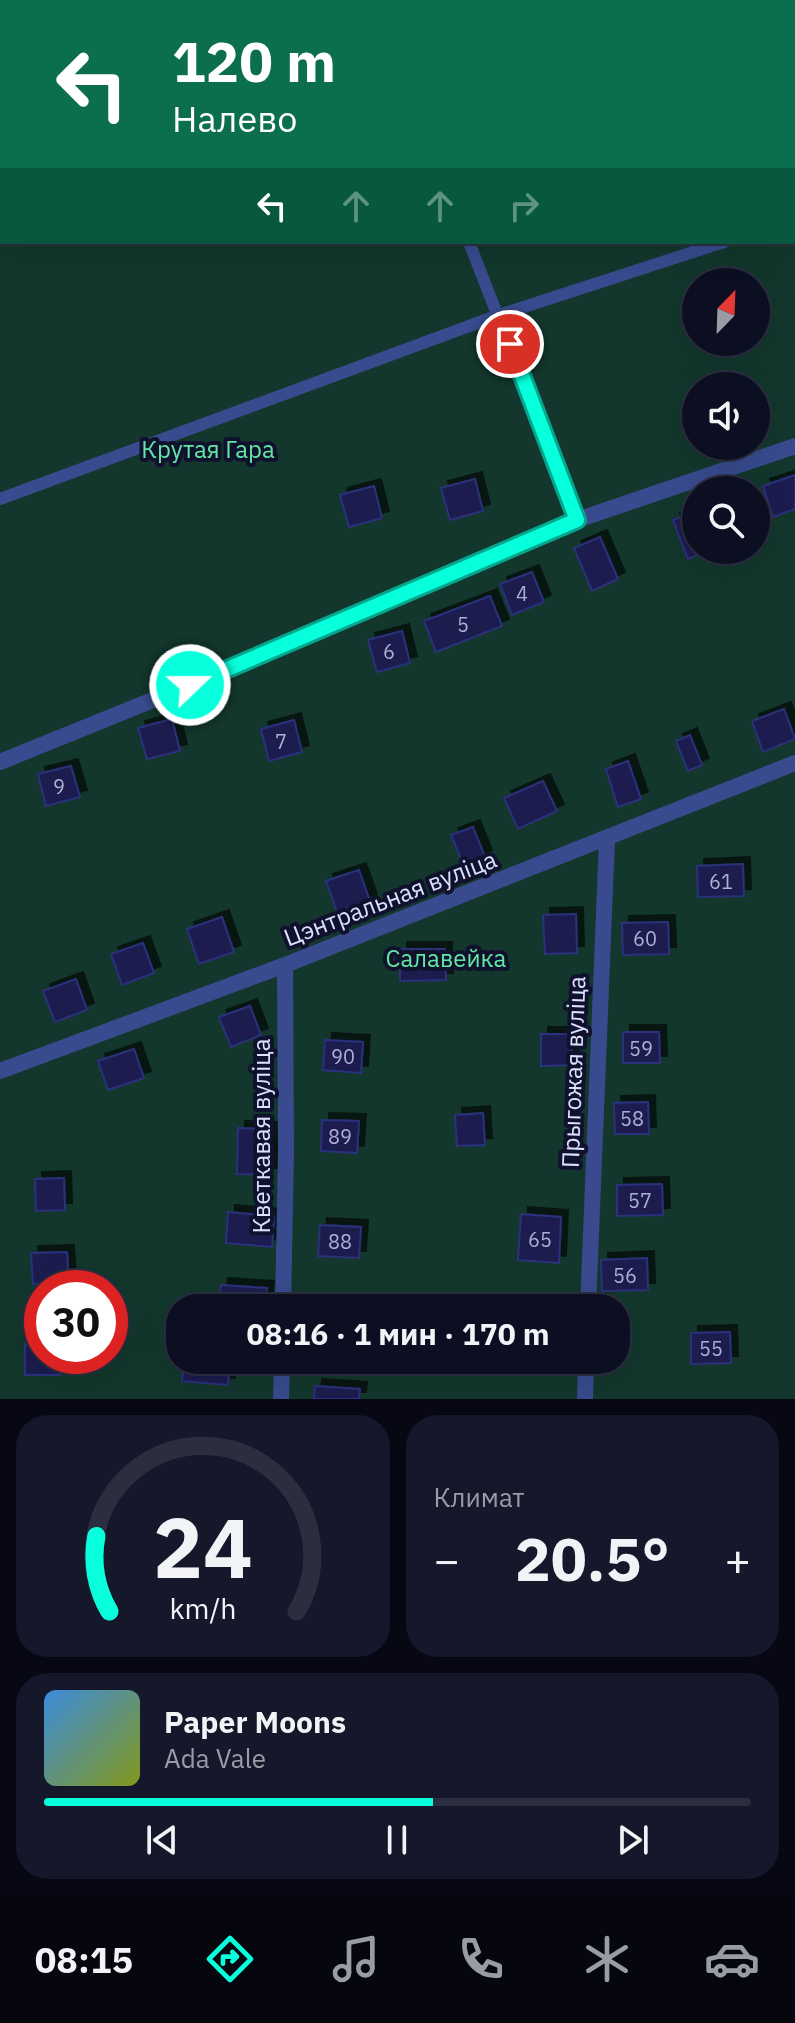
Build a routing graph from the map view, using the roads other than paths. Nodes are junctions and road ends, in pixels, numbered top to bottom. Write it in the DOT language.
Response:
graph roads {
  1 [pos="470,244"];
  2 [pos="718,244"];
  3 [pos="499,315"];
  4 [pos="795,446"];
  5 [pos="0,499"];
  6 [pos="577,520"];
  7 [pos="0,762"];
  8 [pos="795,763"];
  9 [pos="607,839"];
  10 [pos="285,965"];
  11 [pos="0,1071"];
  12 [pos="283,1294"];
  13 [pos="589,1294"];
  14 [pos="282,1374"];
  15 [pos="586,1374"];
  16 [pos="281,1399"];
  17 [pos="585,1399"];
  1 -- 3 [label="lane"];
  2 -- 3 [label="lane"];
  3 -- 5 [label="lane"];
  3 -- 6 [label="lane"];
  4 -- 6 [label="street"];
  6 -- 7 [label="street"];
  8 -- 9 [label="street, Цэнтральная вуліца"];
  9 -- 10 [label="street, Цэнтральная вуліца"];
  9 -- 13 [label="street, Прыгожая вуліца"];
  10 -- 11 [label="street, Цэнтральная вуліца"];
  10 -- 12 [label="street, Кветкавая вуліца"];
  14 -- 16 [label="street"];
  15 -- 17 [label="street"];
}
